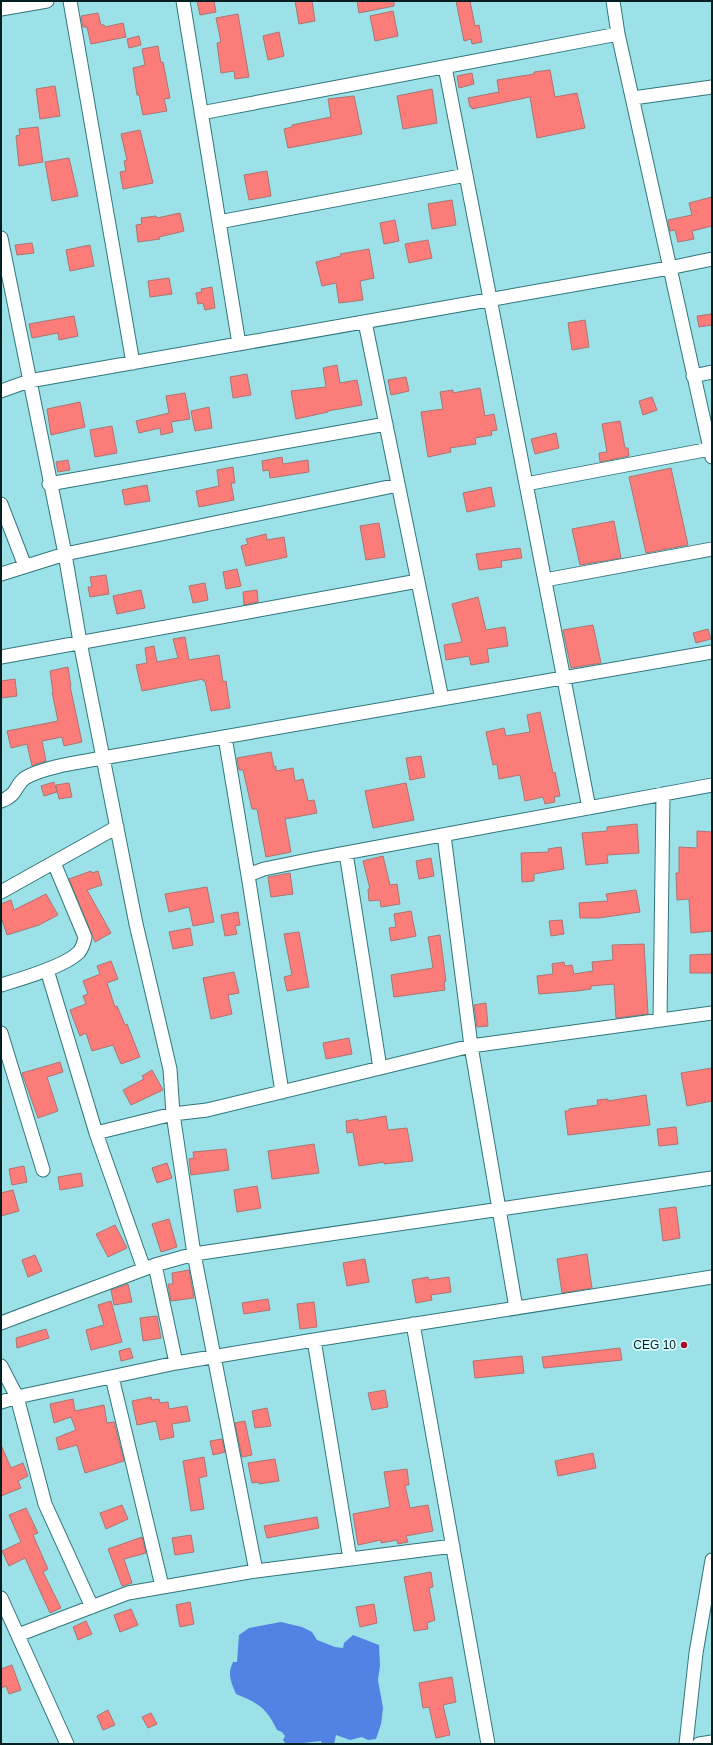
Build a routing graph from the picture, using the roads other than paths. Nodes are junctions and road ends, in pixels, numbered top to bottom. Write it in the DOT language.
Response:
graph roads {
  1 [pos="47,1"];
  2 [pos="70,1"];
  3 [pos="183,1"];
  4 [pos="613,1"];
  5 [pos="1,9"];
  6 [pos="618,34"];
  7 [pos="445,67"];
  8 [pos="712,87"];
  9 [pos="633,98"];
  10 [pos="202,113"];
  11 [pos="466,175"];
  12 [pos="219,222"];
  13 [pos="1,238"];
  14 [pos="712,258"];
  15 [pos="669,268"];
  16 [pos="490,300"];
  17 [pos="365,322"];
  18 [pos="239,344"];
  19 [pos="133,363"];
  20 [pos="712,372"];
  21 [pos="694,376"];
  22 [pos="29,381"];
  23 [pos="1,391"];
  24 [pos="386,424"];
  25 [pos="711,453"];
  26 [pos="49,484"];
  27 [pos="526,484"];
  28 [pos="398,485"];
  29 [pos="1,504"];
  30 [pos="712,549"];
  31 [pos="65,554"];
  32 [pos="25,566"];
  33 [pos="1,574"];
  34 [pos="545,580"];
  35 [pos="418,581"];
  36 [pos="80,642"];
  37 [pos="712,652"];
  38 [pos="1,657"];
  39 [pos="564,678"];
  40 [pos="442,699"];
  41 [pos="225,736"];
  42 [pos="103,758"];
  43 [pos="712,786"];
  44 [pos="663,794"];
  45 [pos="1,801"];
  46 [pos="589,808"];
  47 [pos="117,827"];
  48 [pos="444,835"];
  49 [pos="346,852"];
  50 [pos="54,863"];
  51 [pos="248,875"];
  52 [pos="1,892"];
  53 [pos="47,970"];
  54 [pos="1,985"];
  55 [pos="712,1013"];
  56 [pos="660,1020"];
  57 [pos="1,1033"];
  58 [pos="471,1046"];
  59 [pos="380,1068"];
  60 [pos="282,1092"];
  61 [pos="173,1114"];
  62 [pos="96,1133"];
  63 [pos="43,1170"];
  64 [pos="712,1178"];
  65 [pos="499,1210"];
  66 [pos="194,1254"];
  67 [pos="150,1267"];
  68 [pos="712,1277"];
  69 [pos="516,1308"];
  70 [pos="1,1323"];
  71 [pos="413,1324"];
  72 [pos="314,1340"];
  73 [pos="213,1358"];
  74 [pos="176,1363"];
  75 [pos="1,1366"];
  76 [pos="112,1377"];
  77 [pos="18,1396"];
  78 [pos="1,1402"];
  79 [pos="453,1546"];
  80 [pos="350,1559"];
  81 [pos="712,1560"];
  82 [pos="256,1571"];
  83 [pos="162,1586"];
  84 [pos="1,1598"];
  85 [pos="92,1607"];
  86 [pos="707,1618"];
  87 [pos="18,1635"];
  88 [pos="712,1742"];
  89 [pos="67,1744"];
  90 [pos="488,1744"];
  91 [pos="686,1744"];
  92 [pos="699,1744"];
  1 -- 5 [label="street"];
  2 -- 19 [label="street"];
  3 -- 10 [label="street"];
  4 -- 6 [label="street"];
  6 -- 7 [label="street"];
  6 -- 9 [label="street"];
  7 -- 10 [label="street"];
  7 -- 11 [label="street"];
  8 -- 9 [label="street"];
  9 -- 15 [label="street"];
  10 -- 12 [label="street"];
  11 -- 12 [label="street"];
  11 -- 16 [label="street"];
  12 -- 18 [label="street"];
  13 -- 22 [label="street"];
  14 -- 15 [label="street"];
  15 -- 16 [label="street"];
  15 -- 21 [label="street"];
  16 -- 17 [label="street"];
  16 -- 27 [label="street"];
  17 -- 18 [label="street"];
  17 -- 24 [label="street"];
  18 -- 19 [label="street"];
  19 -- 22 [label="street"];
  20 -- 21 [label="street"];
  21 -- 25 [label="street"];
  22 -- 23 [label="street"];
  22 -- 26 [label="street"];
  24 -- 26 [label="street"];
  24 -- 28 [label="street"];
  25 -- 27 [label="street"];
  26 -- 31 [label="street"];
  27 -- 34 [label="street"];
  28 -- 31 [label="street"];
  28 -- 35 [label="street"];
  29 -- 32 [label="street"];
  30 -- 34 [label="street"];
  31 -- 32 [label="street"];
  31 -- 36 [label="street"];
  32 -- 33 [label="street"];
  34 -- 39 [label="street"];
  35 -- 36 [label="street"];
  35 -- 40 [label="street"];
  36 -- 38 [label="street"];
  36 -- 42 [label="street"];
  37 -- 39 [label="street"];
  39 -- 40 [label="street"];
  39 -- 46 [label="street"];
  40 -- 41 [label="street"];
  41 -- 42 [label="street"];
  41 -- 51 [label="street"];
  42 -- 45 [label="street"];
  42 -- 47 [label="street"];
  43 -- 44 [label="street"];
  44 -- 46 [label="street"];
  44 -- 56 [label="street"];
  46 -- 48 [label="street"];
  47 -- 50 [label="street"];
  47 -- 61 [label="street"];
  48 -- 49 [label="street"];
  48 -- 58 [label="street"];
  49 -- 51 [label="street"];
  49 -- 59 [label="street"];
  50 -- 52 [label="street"];
  50 -- 53 [label="street"];
  51 -- 60 [label="street"];
  53 -- 54 [label="street"];
  53 -- 62 [label="street"];
  55 -- 56 [label="street"];
  56 -- 58 [label="street"];
  57 -- 63 [label="street"];
  58 -- 59 [label="street"];
  58 -- 65 [label="street"];
  59 -- 60 [label="street"];
  60 -- 61 [label="street"];
  61 -- 62 [label="street"];
  61 -- 66 [label="street"];
  62 -- 67 [label="street"];
  64 -- 65 [label="street"];
  65 -- 66 [label="street"];
  65 -- 69 [label="street"];
  66 -- 67 [label="street"];
  66 -- 73 [label="street"];
  67 -- 70 [label="street"];
  67 -- 74 [label="street"];
  68 -- 69 [label="street"];
  69 -- 71 [label="street"];
  71 -- 72 [label="street"];
  71 -- 79 [label="street"];
  72 -- 73 [label="street"];
  72 -- 80 [label="street"];
  73 -- 74 [label="street"];
  73 -- 82 [label="street"];
  74 -- 76 [label="street"];
  75 -- 77 [label="street"];
  76 -- 77 [label="street"];
  76 -- 83 [label="street"];
  77 -- 78 [label="street"];
  77 -- 85 [label="street"];
  79 -- 80 [label="street"];
  79 -- 90 [label="street"];
  80 -- 82 [label="street"];
  81 -- 86 [label="street"];
  82 -- 83 [label="street"];
  83 -- 85 [label="street"];
  84 -- 87 [label="street"];
  85 -- 87 [label="street"];
  86 -- 91 [label="street"];
  87 -- 89 [label="street"];
  88 -- 92 [label="street"];
}
